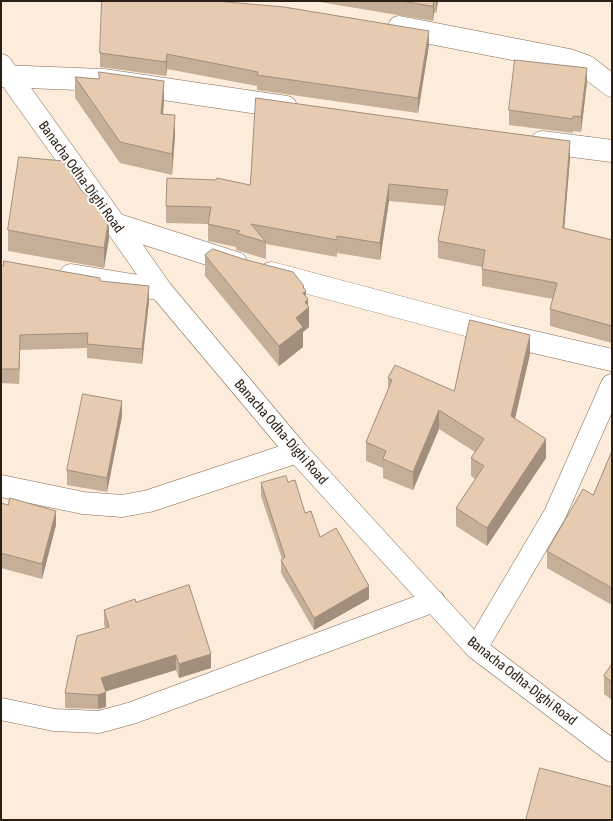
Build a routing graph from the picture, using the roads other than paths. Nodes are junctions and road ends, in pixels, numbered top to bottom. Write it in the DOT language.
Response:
graph roads {
  1 [pos="383,25"];
  2 [pos="4,72"];
  3 [pos="612,86"];
  4 [pos="308,110"];
  5 [pos="519,139"];
  6 [pos="612,151"];
  7 [pos="115,224"];
  8 [pos="50,272"];
  9 [pos="161,290"];
  10 [pos="612,360"];
  11 [pos="612,385"];
  12 [pos="297,452"];
  13 [pos="1,486"];
  14 [pos="434,601"];
  15 [pos="476,648"];
  16 [pos="1,709"];
  17 [pos="612,751"];
  1 -- 3 [label="street"];
  2 -- 4 [label="street"];
  2 -- 7 [label="street, Banacha Odha-Dighi Road"];
  5 -- 6 [label="street"];
  7 -- 9 [label="street, Banacha Odha-Dighi Road"];
  7 -- 10 [label="street"];
  8 -- 9 [label="street"];
  9 -- 12 [label="street, Banacha Odha-Dighi Road"];
  11 -- 15 [label="street"];
  12 -- 13 [label="street"];
  12 -- 14 [label="street, Banacha Odha-Dighi Road"];
  14 -- 15 [label="street, Banacha Odha-Dighi Road"];
  14 -- 16 [label="street"];
  15 -- 17 [label="street, Banacha Odha-Dighi Road"];
}
